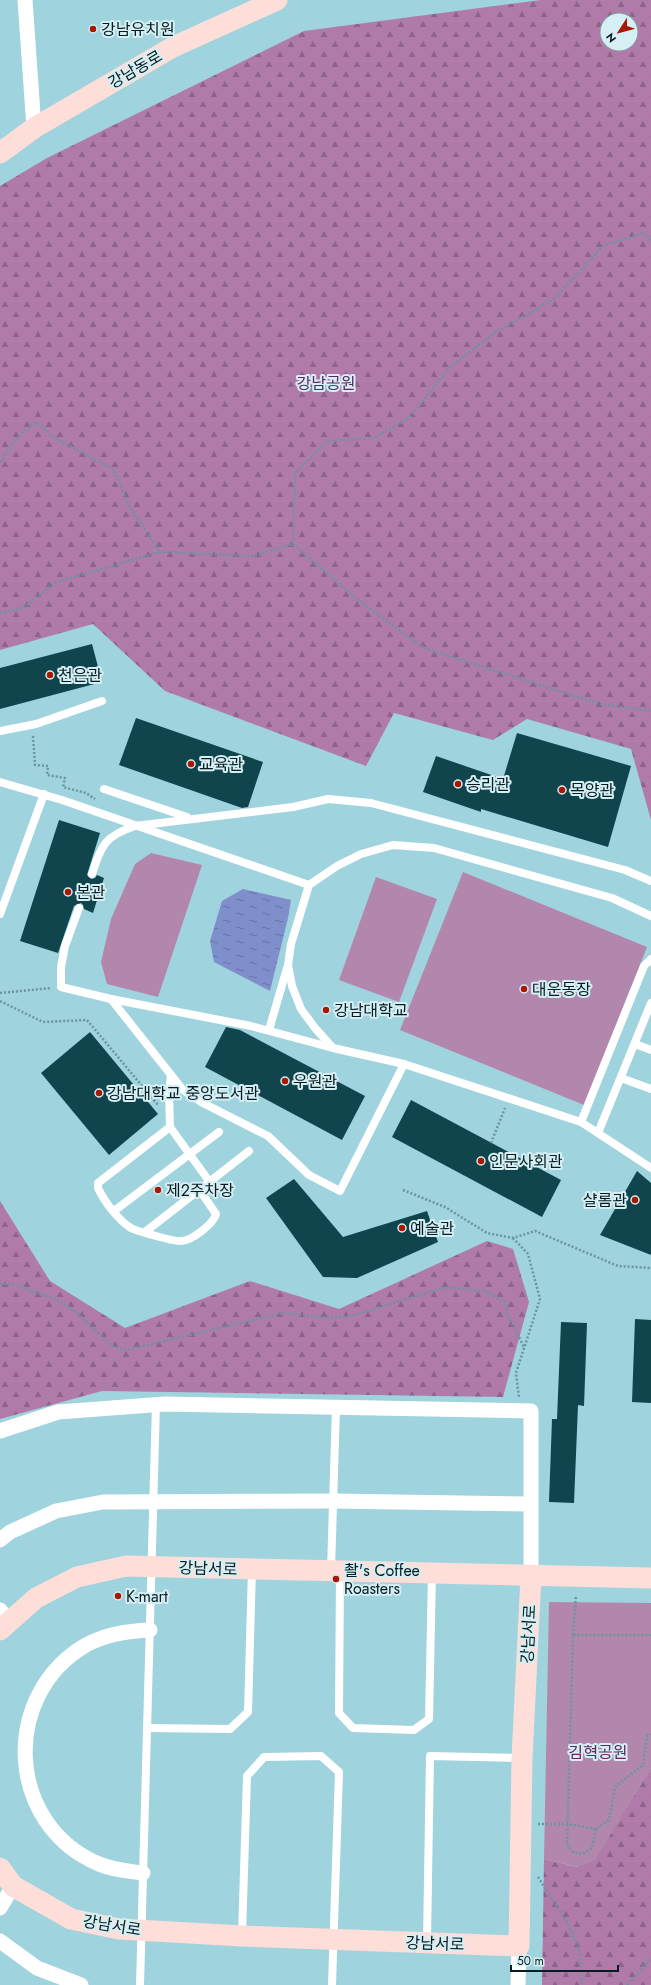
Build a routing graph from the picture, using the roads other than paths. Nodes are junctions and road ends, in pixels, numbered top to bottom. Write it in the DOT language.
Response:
graph roads {
  1 [pos="25,0"];
  2 [pos="277,0"];
  3 [pos="34,128"];
  4 [pos="0,153"];
  5 [pos="102,701"];
  6 [pos="0,731"];
  7 [pos="0,782"];
  8 [pos="104,789"];
  9 [pos="44,794"];
  10 [pos="189,818"];
  11 [pos="135,826"];
  12 [pos="92,874"];
  13 [pos="651,881"];
  14 [pos="309,885"];
  15 [pos="79,908"];
  16 [pos="0,914"];
  17 [pos="651,916"];
  18 [pos="651,959"];
  19 [pos="288,965"];
  20 [pos="111,998"];
  21 [pos="651,1003"];
  22 [pos="649,1015"];
  23 [pos="269,1030"];
  24 [pos="635,1044"];
  25 [pos="333,1048"];
  26 [pos="651,1050"];
  27 [pos="404,1064"];
  28 [pos="172,1075"];
  29 [pos="621,1078"];
  30 [pos="651,1089"];
  31 [pos="580,1122"];
  32 [pos="170,1123"];
  33 [pos="220,1132"];
  34 [pos="598,1133"];
  35 [pos="249,1151"];
  36 [pos="189,1155"];
  37 [pos="651,1168"];
  38 [pos="209,1181"];
  39 [pos="199,1189"];
  40 [pos="114,1211"];
  41 [pos="145,1232"];
  42 [pos="156,1404"];
  43 [pos="336,1407"];
  44 [pos="0,1431"];
  45 [pos="153,1501"];
  46 [pos="333,1501"];
  47 [pos="530,1504"];
  48 [pos="0,1540"];
  49 [pos="152,1566"];
  50 [pos="252,1569"];
  51 [pos="335,1571"];
  52 [pos="432,1574"];
  53 [pos="531,1576"];
  54 [pos="651,1578"];
  55 [pos="3,1620"];
  56 [pos="150,1630"];
  57 [pos="147,1728"];
  58 [pos="522,1758"];
  59 [pos="0,1868"];
  60 [pos="143,1873"];
  61 [pos="12,1886"];
  62 [pos="0,1908"];
  63 [pos="142,1931"];
  64 [pos="242,1936"];
  65 [pos="334,1939"];
  66 [pos="0,1941"];
  67 [pos="427,1942"];
  68 [pos="519,1946"];
  69 [pos="81,1985"];
  70 [pos="140,1985"];
  71 [pos="332,1985"];
  72 [pos="518,1985"];
  1 -- 3 [label="street"];
  2 -- 3 [label="street, 강남동로"];
  3 -- 4 [label="street, 강남동로"];
  5 -- 6 [label="lane"];
  7 -- 9 [label="lane"];
  8 -- 10 [label="lane"];
  9 -- 11 [label="lane"];
  9 -- 16 [label="lane"];
  10 -- 11 [label="lane"];
  10 -- 13 [label="lane"];
  11 -- 12 [label="lane"];
  11 -- 14 [label="lane"];
  14 -- 17 [label="lane"];
  14 -- 19 [label="lane"];
  15 -- 20 [label="lane"];
  18 -- 31 [label="lane"];
  19 -- 23 [label="lane"];
  19 -- 25 [label="lane"];
  20 -- 23 [label="lane"];
  20 -- 28 [label="lane"];
  21 -- 22 [label="lane"];
  22 -- 24 [label="lane"];
  23 -- 25 [label="lane"];
  24 -- 26 [label="lane"];
  24 -- 29 [label="lane"];
  25 -- 27 [label="lane"];
  27 -- 28 [label="lane"];
  27 -- 31 [label="lane"];
  28 -- 32 [label="lane"];
  29 -- 30 [label="lane"];
  29 -- 34 [label="lane"];
  31 -- 34 [label="lane"];
  32 -- 36 [label="lane"];
  32 -- 40 [label="lane"];
  33 -- 36 [label="lane"];
  34 -- 37 [label="lane"];
  35 -- 38 [label="lane"];
  36 -- 38 [label="lane"];
  36 -- 40 [label="lane"];
  38 -- 39 [label="lane"];
  39 -- 41 [label="lane"];
  39 -- 41 [label="lane"];
  40 -- 41 [label="lane"];
  42 -- 43 [label="street"];
  42 -- 44 [label="street"];
  42 -- 45 [label="lane"];
  43 -- 46 [label="lane"];
  43 -- 47 [label="street"];
  45 -- 46 [label="street"];
  45 -- 48 [label="street"];
  45 -- 49 [label="lane"];
  46 -- 47 [label="street"];
  46 -- 51 [label="lane"];
  47 -- 53 [label="street"];
  49 -- 50 [label="street, 강남서로"];
  49 -- 55 [label="street, 강남서로"];
  49 -- 56 [label="lane"];
  50 -- 51 [label="street, 강남서로"];
  50 -- 57 [label="lane"];
  51 -- 52 [label="street, 강남서로"];
  51 -- 52 [label="lane"];
  52 -- 53 [label="street, 강남서로"];
  53 -- 54 [label="street, 강남서로"];
  53 -- 58 [label="street, 강남서로"];
  56 -- 57 [label="lane"];
  56 -- 60 [label="street"];
  57 -- 60 [label="lane"];
  58 -- 67 [label="lane"];
  58 -- 68 [label="street, 강남서로"];
  59 -- 61 [label="street, 강남서로"];
  60 -- 63 [label="lane"];
  61 -- 62 [label="street"];
  61 -- 63 [label="street, 강남서로"];
  63 -- 64 [label="street, 강남서로"];
  63 -- 70 [label="lane"];
  64 -- 65 [label="street, 강남서로"];
  64 -- 65 [label="lane"];
  65 -- 67 [label="street, 강남서로"];
  65 -- 71 [label="lane"];
  66 -- 69 [label="street"];
  67 -- 68 [label="street, 강남서로"];
  68 -- 72 [label="street"];
}
